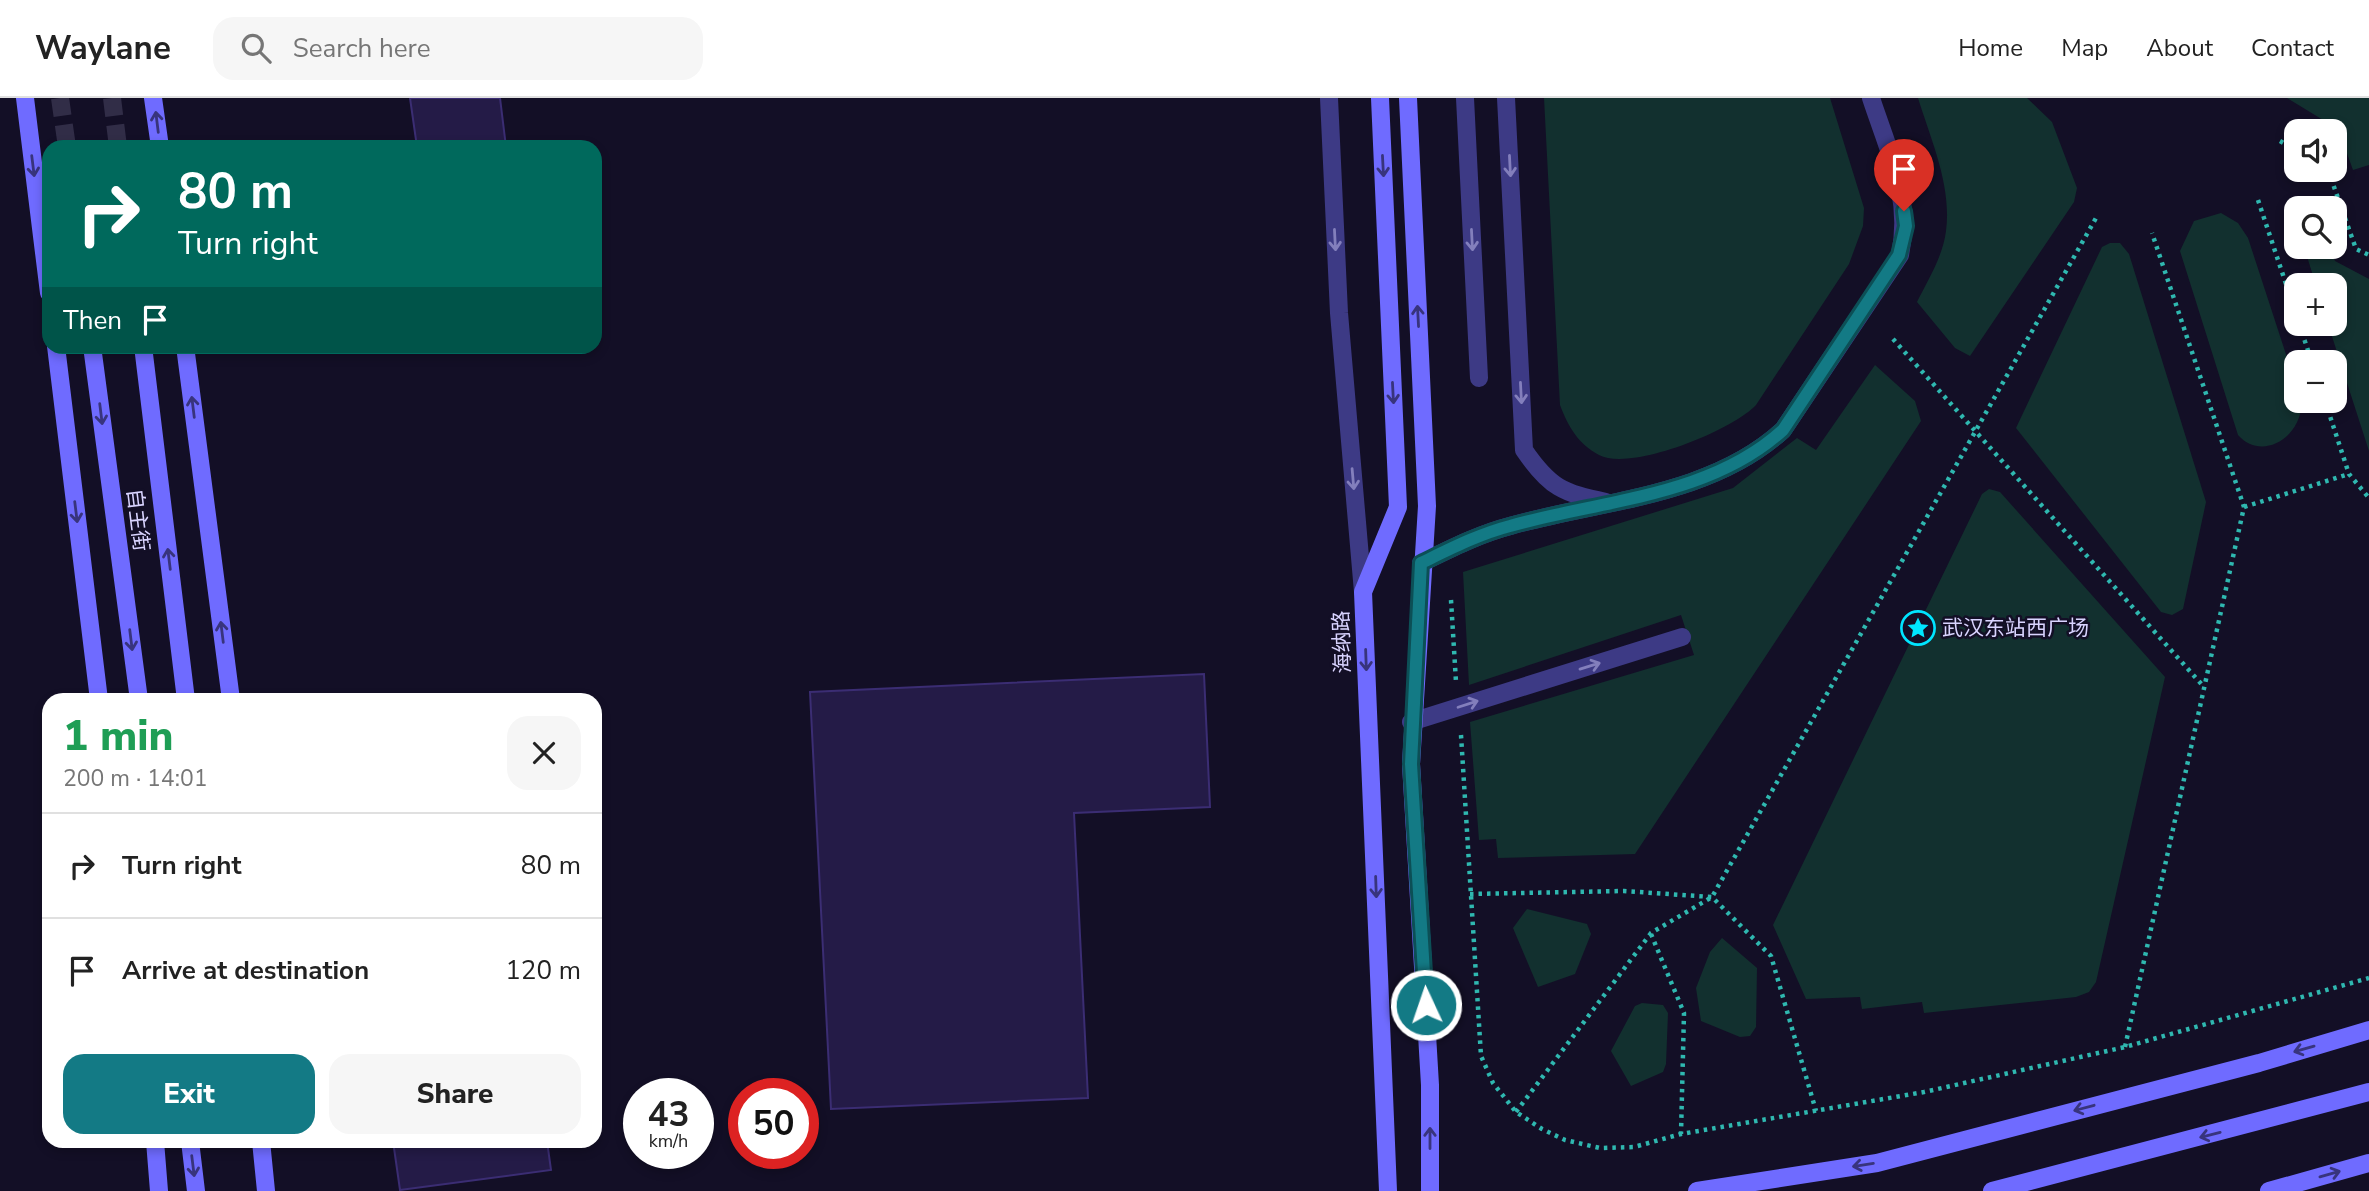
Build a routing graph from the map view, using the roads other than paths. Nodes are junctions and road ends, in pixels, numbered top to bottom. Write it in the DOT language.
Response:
graph roads {
  1 [pos="25,98"];
  2 [pos="153,98"];
  3 [pos="1329,98"];
  4 [pos="1380,98"];
  5 [pos="1408,98"];
  6 [pos="1465,98"];
  7 [pos="1506,98"];
  8 [pos="1871,98"];
  9 [pos="159,140"];
  10 [pos="42,236"];
  11 [pos="57,354"];
  12 [pos="93,354"];
  13 [pos="144,354"];
  14 [pos="187,354"];
  15 [pos="1479,378"];
  16 [pos="1613,503"];
  17 [pos="1421,563"];
  18 [pos="1363,592"];
  19 [pos="1682,637"];
  20 [pos="98,693"];
  21 [pos="137,693"];
  22 [pos="185,693"];
  23 [pos="230,693"];
  24 [pos="1411,722"];
  25 [pos="2369,1030"];
  26 [pos="2369,1092"];
  27 [pos="156,1148"];
  28 [pos="191,1148"];
  29 [pos="262,1148"];
  30 [pos="2369,1163"];
  31 [pos="159,1191"];
  32 [pos="196,1191"];
  33 [pos="266,1191"];
  34 [pos="1388,1191"];
  35 [pos="1430,1191"];
  36 [pos="1697,1191"];
  37 [pos="1992,1191"];
  38 [pos="2269,1191"];
  1 -- 10 [label="main road, one-way"];
  9 -- 2 [label="main road, one-way"];
  3 -- 18 [label="lane, one-way"];
  4 -- 18 [label="main road, 海纳路, one-way"];
  17 -- 5 [label="main road, one-way"];
  6 -- 15 [label="lane, one-way"];
  7 -- 16 [label="lane, one-way"];
  8 -- 16 [label="lane"];
  11 -- 20 [label="main road, one-way"];
  12 -- 21 [label="main road, 自主街, one-way"];
  22 -- 13 [label="main road, 自主街, one-way"];
  23 -- 14 [label="main road, one-way"];
  16 -- 17 [label="lane"];
  17 -- 24 [label="main road"];
  18 -- 34 [label="main road, 海纳路, one-way"];
  24 -- 19 [label="lane, one-way"];
  35 -- 24 [label="main road, one-way"];
  25 -- 36 [label="main road, one-way"];
  26 -- 37 [label="main road, one-way"];
  27 -- 31 [label="main road"];
  28 -- 32 [label="main road, one-way"];
  29 -- 33 [label="main road"];
  38 -- 30 [label="main road, one-way"];
}
